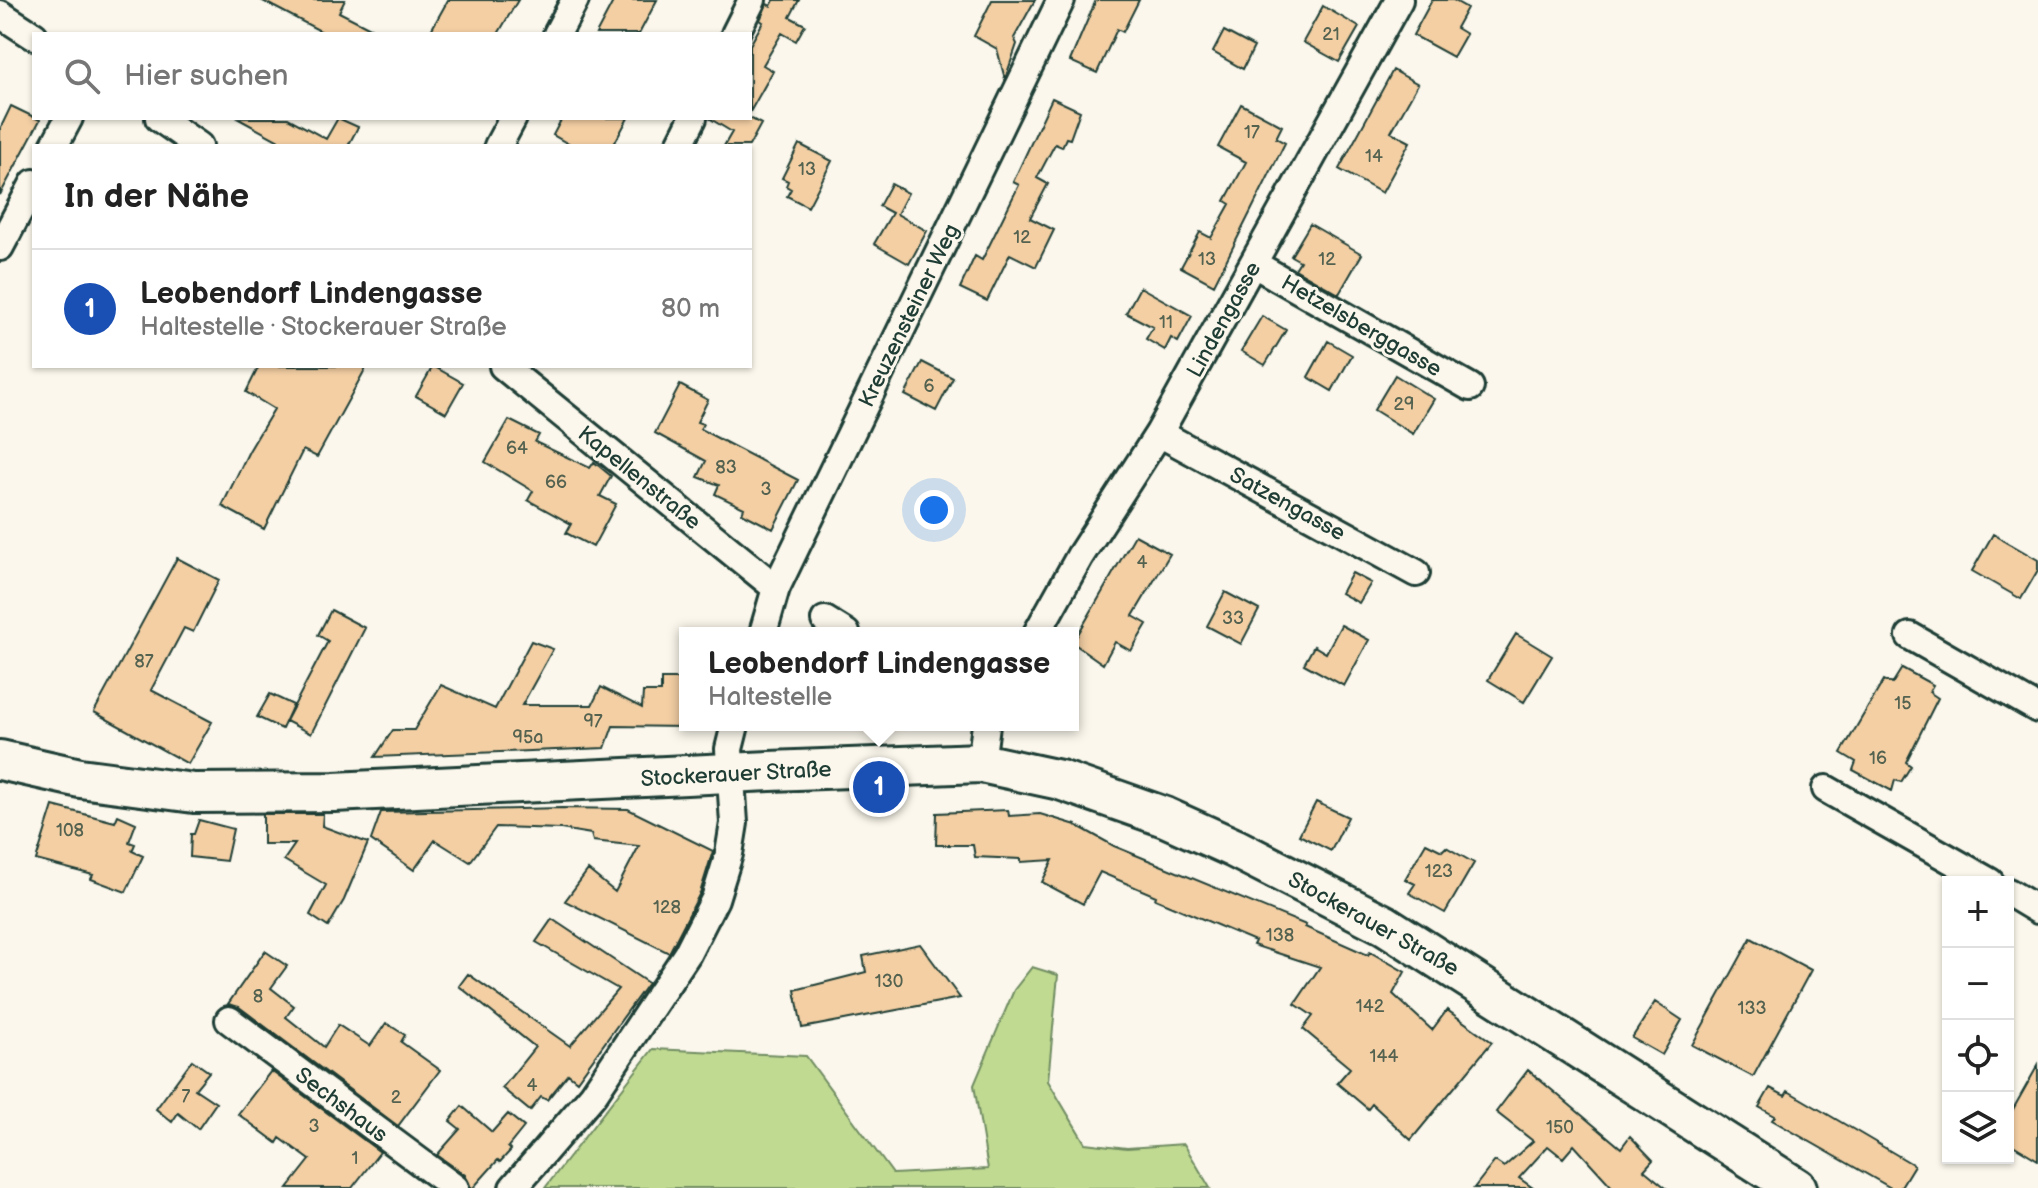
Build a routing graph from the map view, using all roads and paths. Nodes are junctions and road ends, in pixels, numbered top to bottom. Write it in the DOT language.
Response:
graph roads {
  1 [pos="575,0"];
  2 [pos="752,0"];
  3 [pos="1061,0"];
  4 [pos="1399,0"];
  5 [pos="0,14"];
  6 [pos="558,32"];
  7 [pos="736,32"];
  8 [pos="32,35"];
  9 [pos="68,120"];
  10 [pos="162,120"];
  11 [pos="512,120"];
  12 [pos="692,120"];
  13 [pos="55,144"];
  14 [pos="196,144"];
  15 [pos="499,144"];
  16 [pos="680,144"];
  17 [pos="32,187"];
  18 [pos="0,247"];
  19 [pos="1254,264"];
  20 [pos="505,368"];
  21 [pos="1470,387"];
  22 [pos="1159,433"];
  23 [pos="1416,573"];
  24 [pos="776,588"];
  25 [pos="765,627"];
  26 [pos="1040,627"];
  27 [pos="1910,636"];
  28 [pos="2038,709"];
  29 [pos="734,731"];
  30 [pos="985,731"];
  31 [pos="0,760"];
  32 [pos="981,763"];
  33 [pos="731,773"];
  34 [pos="1826,789"];
  35 [pos="1979,876"];
  36 [pos="2014,896"];
  37 [pos="2038,910"];
  38 [pos="229,1020"];
  39 [pos="455,1188"];
  40 [pos="513,1188"];
  41 [pos="1797,1188"];
  1 -- 6 [label="street"];
  2 -- 7 [label="street"];
  3 -- 24 [label="street, Kreuzensteiner Weg"];
  4 -- 19 [label="street, Lindengasse"];
  5 -- 8 [label="street"];
  9 -- 13 [label="street"];
  10 -- 14 [label="street"];
  11 -- 15 [label="street"];
  12 -- 16 [label="street"];
  17 -- 18 [label="street"];
  19 -- 21 [label="street, Hetzelsberggasse"];
  19 -- 22 [label="street, Lindengasse"];
  20 -- 24 [label="street, Kapellenstraße"];
  22 -- 23 [label="street, Satzengasse"];
  22 -- 26 [label="street, Lindengasse"];
  24 -- 25 [label="street, Kreuzensteiner Weg"];
  27 -- 28 [label="street"];
  29 -- 33 [label="street"];
  30 -- 32 [label="street"];
  31 -- 33 [label="street, Stockerauer Straße"];
  32 -- 33 [label="street, Stockerauer Straße"];
  32 -- 41 [label="street, Stockerauer Straße"];
  33 -- 40 [label="street"];
  34 -- 35 [label="street"];
  36 -- 37 [label="street"];
  38 -- 39 [label="street, Sechshaus"];
}
